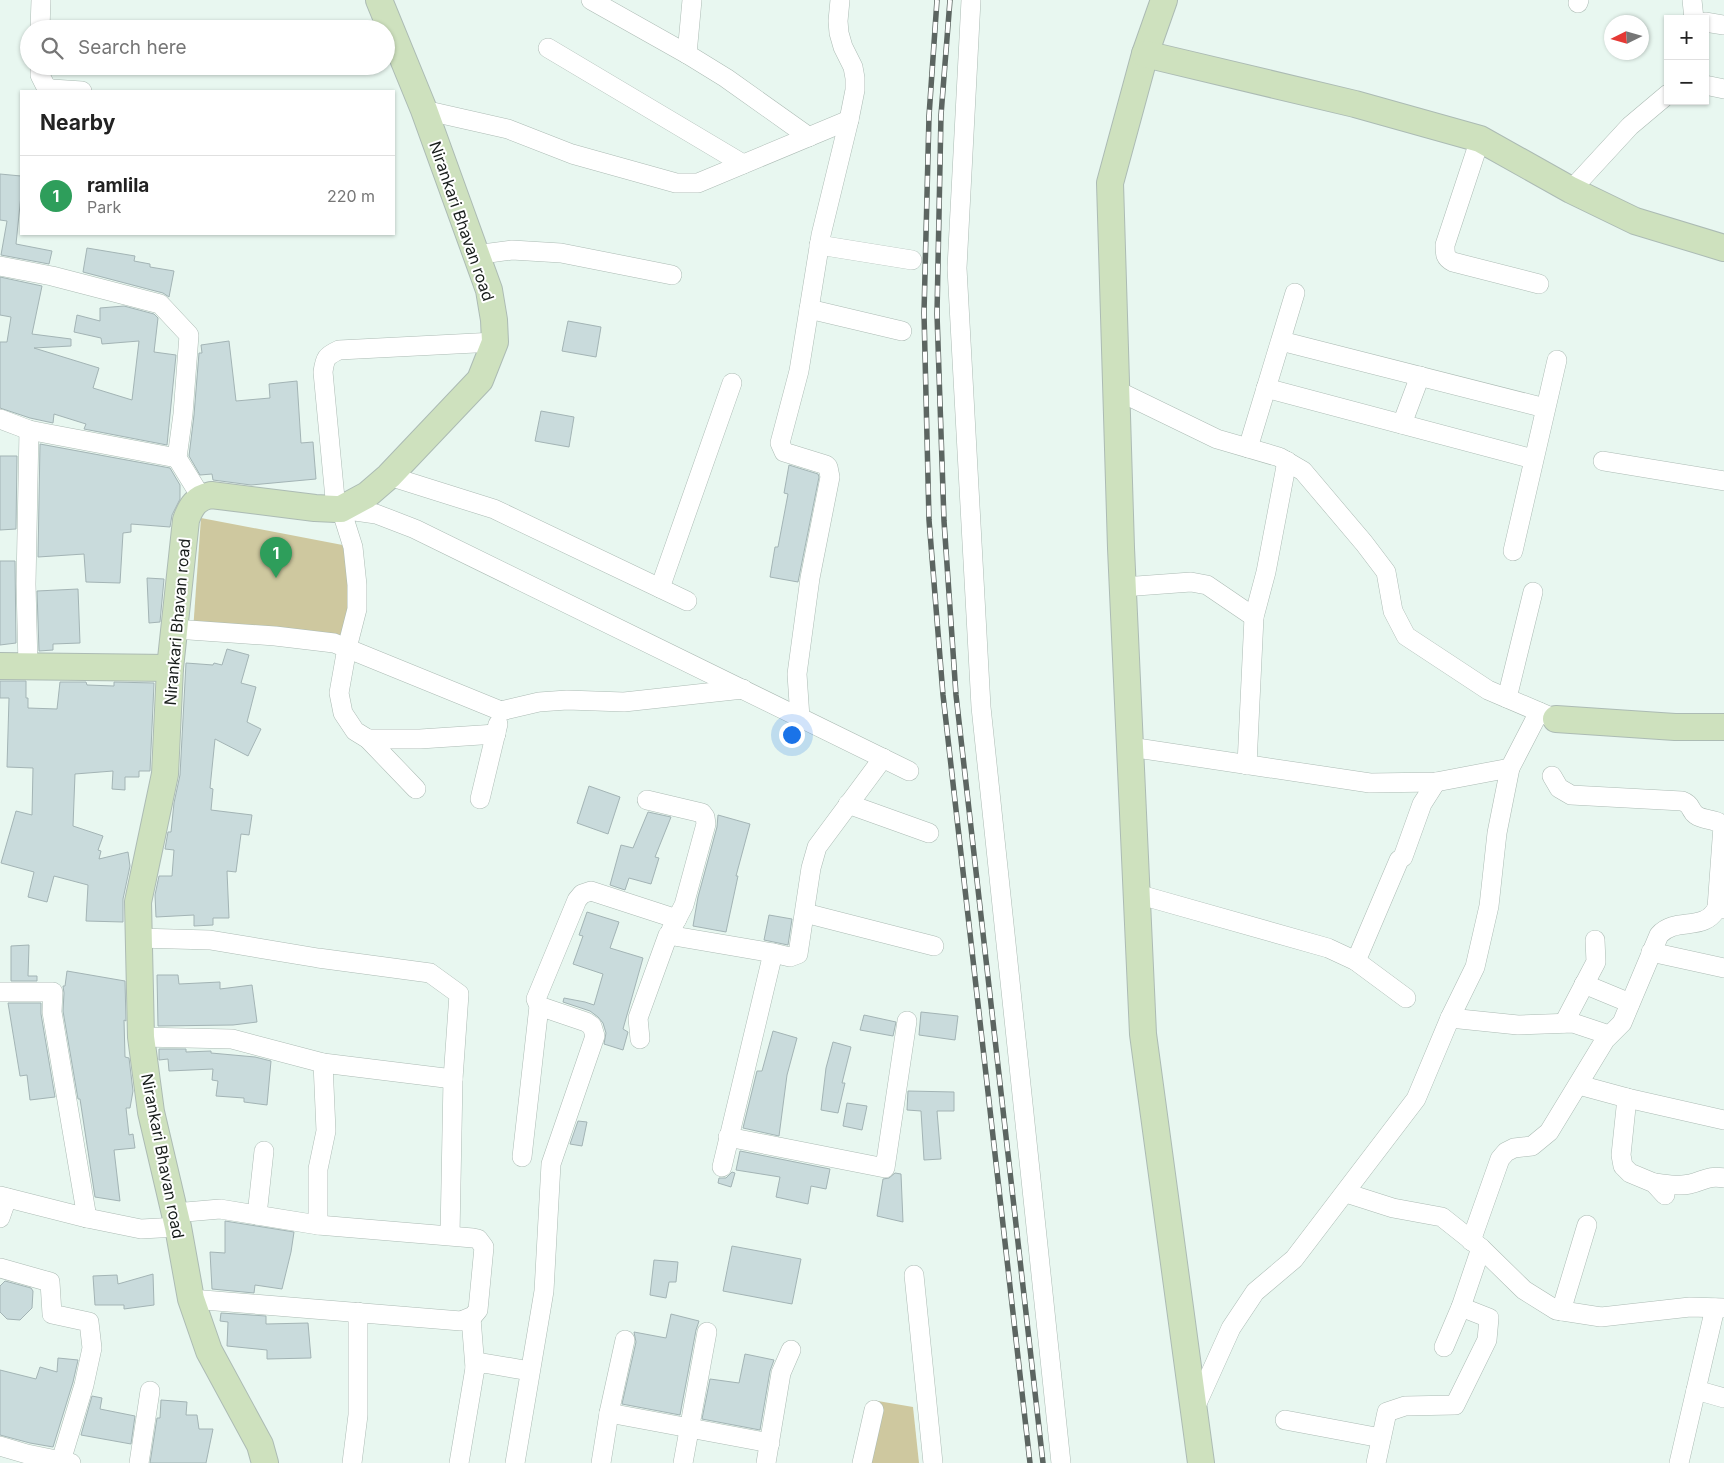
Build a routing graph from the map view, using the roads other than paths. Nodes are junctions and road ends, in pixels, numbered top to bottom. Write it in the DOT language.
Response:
graph roads {
  1 [pos="41,0"];
  2 [pos="379,0"];
  3 [pos="591,0"];
  4 [pos="692,0"];
  5 [pos="840,0"];
  6 [pos="971,0"];
  7 [pos="1164,0"];
  8 [pos="1692,0"];
  9 [pos="1694,15"];
  10 [pos="40,20"];
  11 [pos="387,20"];
  12 [pos="1709,23"];
  13 [pos="1724,25"];
  14 [pos="395,39"];
  15 [pos="548,48"];
  16 [pos="687,54"];
  17 [pos="1146,54"];
  18 [pos="41,75"];
  19 [pos="1709,86"];
  20 [pos="1724,89"];
  21 [pos="67,90"];
  22 [pos="1664,97"];
  23 [pos="424,110"];
  24 [pos="850,120"];
  25 [pos="809,137"];
  26 [pos="1480,140"];
  27 [pos="743,164"];
  28 [pos="1571,190"];
  29 [pos="819,245"];
  30 [pos="1724,248"];
  31 [pos="475,255"];
  32 [pos="912,260"];
  33 [pos="0,266"];
  34 [pos="672,275"];
  35 [pos="1538,284"];
  36 [pos="1295,293"];
  37 [pos="809,309"];
  38 [pos="902,330"];
  39 [pos="1280,341"];
  40 [pos="495,342"];
  41 [pos="1557,360"];
  42 [pos="1420,376"];
  43 [pos="732,383"];
  44 [pos="1266,388"];
  45 [pos="1116,390"];
  46 [pos="1545,408"];
  47 [pos="0,419"];
  48 [pos="1402,424"];
  49 [pos="29,430"];
  50 [pos="1248,448"];
  51 [pos="178,458"];
  52 [pos="1533,459"];
  53 [pos="1287,461"];
  54 [pos="1603,461"];
  55 [pos="389,476"];
  56 [pos="1724,481"];
  57 [pos="201,497"];
  58 [pos="339,509"];
  59 [pos="1513,552"];
  60 [pos="1123,587"];
  61 [pos="660,588"];
  62 [pos="1533,592"];
  63 [pos="687,601"];
  64 [pos="1254,617"];
  65 [pos="175,630"];
  66 [pos="347,648"];
  67 [pos="0,666"];
  68 [pos="28,666"];
  69 [pos="170,668"];
  70 [pos="743,689"];
  71 [pos="1507,698"];
  72 [pos="501,711"];
  73 [pos="1548,716"];
  74 [pos="800,718"];
  75 [pos="1724,727"];
  76 [pos="496,734"];
  77 [pos="368,739"];
  78 [pos="1130,748"];
  79 [pos="882,758"];
  80 [pos="1247,765"];
  81 [pos="1510,768"];
  82 [pos="908,771"];
  83 [pos="1552,776"];
  84 [pos="1436,782"];
  85 [pos="416,789"];
  86 [pos="480,800"];
  87 [pos="647,800"];
  88 [pos="848,804"];
  89 [pos="1723,826"];
  90 [pos="929,833"];
  91 [pos="1136,894"];
  92 [pos="1721,908"];
  93 [pos="805,913"];
  94 [pos="672,927"];
  95 [pos="138,938"];
  96 [pos="1594,940"];
  97 [pos="934,946"];
  98 [pos="1651,952"];
  99 [pos="773,953"];
  100 [pos="1356,961"];
  101 [pos="1724,968"];
  102 [pos="1584,984"];
  103 [pos="0,992"];
  104 [pos="1406,998"];
  105 [pos="1630,1003"];
  106 [pos="539,1006"];
  107 [pos="1450,1018"];
  108 [pos="907,1021"];
  109 [pos="1564,1023"];
  110 [pos="1609,1035"];
  111 [pos="141,1036"];
  112 [pos="640,1039"];
  113 [pos="323,1063"];
  114 [pos="453,1079"];
  115 [pos="1579,1085"];
  116 [pos="1626,1098"];
  117 [pos="1724,1120"];
  118 [pos="728,1137"];
  119 [pos="264,1151"];
  120 [pos="522,1158"];
  121 [pos="722,1167"];
  122 [pos="1724,1178"];
  123 [pos="1346,1193"];
  124 [pos="4,1197"];
  125 [pos="257,1215"];
  126 [pos="0,1218"];
  127 [pos="87,1218"];
  128 [pos="176,1220"];
  129 [pos="318,1225"];
  130 [pos="1586,1225"];
  131 [pos="450,1235"];
  132 [pos="1476,1244"];
  133 [pos="0,1268"];
  134 [pos="914,1274"];
  135 [pos="191,1299"];
  136 [pos="1461,1308"];
  137 [pos="1720,1308"];
  138 [pos="1560,1311"];
  139 [pos="358,1312"];
  140 [pos="471,1318"];
  141 [pos="707,1332"];
  142 [pos="625,1340"];
  143 [pos="1444,1347"];
  144 [pos="791,1350"];
  145 [pos="475,1368"];
  146 [pos="530,1371"];
  147 [pos="1696,1390"];
  148 [pos="150,1391"];
  149 [pos="1724,1398"];
  150 [pos="874,1410"];
  151 [pos="1194,1410"];
  152 [pos="608,1413"];
  153 [pos="1285,1420"];
  154 [pos="690,1428"];
  155 [pos="1381,1438"];
  156 [pos="770,1443"];
  157 [pos="0,1446"];
  158 [pos="68,1462"];
  159 [pos="138,1463"];
  160 [pos="265,1463"];
  161 [pos="352,1463"];
  162 [pos="459,1463"];
  163 [pos="515,1463"];
  164 [pos="601,1463"];
  165 [pos="683,1463"];
  166 [pos="766,1463"];
  167 [pos="862,1463"];
  168 [pos="933,1463"];
  169 [pos="1061,1463"];
  170 [pos="1201,1463"];
  171 [pos="1376,1463"];
  172 [pos="1679,1463"];
  1 -- 10 [label="street"];
  2 -- 11 [label="street, Nirankari Bhavan road"];
  3 -- 16 [label="street"];
  4 -- 16 [label="street"];
  5 -- 24 [label="street"];
  6 -- 169 [label="street"];
  7 -- 17 [label="street"];
  8 -- 9 [label="street"];
  12 -- 13 [label="street"];
  14 -- 23 [label="street, Nirankari Bhavan road"];
  15 -- 27 [label="street"];
  16 -- 25 [label="street"];
  17 -- 26 [label="street"];
  17 -- 45 [label="street"];
  18 -- 21 [label="street"];
  19 -- 20 [label="street"];
  22 -- 28 [label="street"];
  23 -- 27 [label="street"];
  23 -- 31 [label="street, Nirankari Bhavan road"];
  24 -- 25 [label="street"];
  24 -- 29 [label="street"];
  25 -- 27 [label="street"];
  26 -- 28 [label="street"];
  26 -- 35 [label="street"];
  28 -- 30 [label="street"];
  29 -- 32 [label="street"];
  29 -- 37 [label="street"];
  31 -- 34 [label="street"];
  31 -- 40 [label="street, Nirankari Bhavan road"];
  33 -- 51 [label="street"];
  36 -- 39 [label="street"];
  37 -- 38 [label="street"];
  37 -- 74 [label="street"];
  39 -- 42 [label="street"];
  39 -- 44 [label="street"];
  40 -- 55 [label="street, Nirankari Bhavan road"];
  40 -- 58 [label="street"];
  41 -- 46 [label="street"];
  42 -- 46 [label="street"];
  42 -- 48 [label="street"];
  43 -- 61 [label="street"];
  44 -- 48 [label="street"];
  44 -- 50 [label="street"];
  45 -- 50 [label="street"];
  45 -- 60 [label="street"];
  46 -- 52 [label="street"];
  47 -- 49 [label="street"];
  48 -- 52 [label="street"];
  49 -- 51 [label="street"];
  49 -- 68 [label="street"];
  50 -- 53 [label="street"];
  51 -- 57 [label="street"];
  52 -- 59 [label="street"];
  53 -- 64 [label="street"];
  53 -- 71 [label="street"];
  54 -- 56 [label="street"];
  55 -- 58 [label="street, Nirankari Bhavan road"];
  55 -- 61 [label="street"];
  57 -- 58 [label="street, Nirankari Bhavan road"];
  57 -- 65 [label="street, Nirankari Bhavan road"];
  58 -- 66 [label="street"];
  58 -- 70 [label="street"];
  60 -- 64 [label="street"];
  60 -- 78 [label="street"];
  61 -- 63 [label="street"];
  62 -- 71 [label="street"];
  64 -- 80 [label="street"];
  65 -- 66 [label="street"];
  65 -- 69 [label="street, Nirankari Bhavan road"];
  66 -- 72 [label="street"];
  66 -- 77 [label="street"];
  67 -- 68 [label="street"];
  68 -- 69 [label="street"];
  69 -- 95 [label="street, Nirankari Bhavan road"];
  70 -- 72 [label="street"];
  70 -- 74 [label="street"];
  71 -- 73 [label="street"];
  72 -- 76 [label="street"];
  73 -- 75 [label="street"];
  73 -- 81 [label="street"];
  74 -- 79 [label="street"];
  76 -- 77 [label="street"];
  76 -- 86 [label="street"];
  77 -- 85 [label="street"];
  78 -- 80 [label="street"];
  78 -- 91 [label="street"];
  79 -- 82 [label="street"];
  79 -- 88 [label="street"];
  80 -- 84 [label="street"];
  81 -- 84 [label="street"];
  81 -- 107 [label="street"];
  83 -- 89 [label="street"];
  84 -- 100 [label="street"];
  87 -- 94 [label="street"];
  88 -- 90 [label="street"];
  88 -- 93 [label="street"];
  89 -- 92 [label="street"];
  91 -- 100 [label="street"];
  91 -- 151 [label="street"];
  92 -- 98 [label="street"];
  93 -- 97 [label="street"];
  93 -- 99 [label="street"];
  94 -- 99 [label="street"];
  94 -- 106 [label="street"];
  94 -- 112 [label="street"];
  95 -- 111 [label="street, Nirankari Bhavan road"];
  95 -- 114 [label="street"];
  96 -- 102 [label="street"];
  98 -- 101 [label="street"];
  98 -- 105 [label="street"];
  99 -- 118 [label="street"];
  100 -- 104 [label="street"];
  102 -- 105 [label="street"];
  102 -- 109 [label="street"];
  103 -- 127 [label="street"];
  105 -- 110 [label="street"];
  106 -- 120 [label="street"];
  106 -- 146 [label="street"];
  107 -- 109 [label="street"];
  107 -- 123 [label="street"];
  108 -- 118 [label="street"];
  109 -- 110 [label="street"];
  110 -- 115 [label="street"];
  111 -- 113 [label="street"];
  111 -- 128 [label="street, Nirankari Bhavan road"];
  113 -- 114 [label="street"];
  113 -- 129 [label="street"];
  114 -- 131 [label="street"];
  115 -- 116 [label="street"];
  115 -- 132 [label="street"];
  116 -- 117 [label="street"];
  116 -- 122 [label="street"];
  118 -- 121 [label="street"];
  119 -- 125 [label="street"];
  123 -- 132 [label="street"];
  123 -- 151 [label="street"];
  124 -- 126 [label="street"];
  124 -- 127 [label="street"];
  125 -- 128 [label="street"];
  125 -- 129 [label="street"];
  127 -- 128 [label="street"];
  128 -- 135 [label="street, Nirankari Bhavan road"];
  129 -- 131 [label="street"];
  130 -- 138 [label="street"];
  131 -- 140 [label="street"];
  132 -- 136 [label="street"];
  132 -- 138 [label="street"];
  133 -- 158 [label="street"];
  134 -- 168 [label="street"];
  135 -- 139 [label="street"];
  135 -- 160 [label="street, Nirankari Bhavan road"];
  136 -- 143 [label="street"];
  136 -- 155 [label="street"];
  137 -- 138 [label="street"];
  137 -- 147 [label="street"];
  139 -- 140 [label="street"];
  139 -- 161 [label="street"];
  140 -- 145 [label="street"];
  141 -- 154 [label="street"];
  142 -- 152 [label="street"];
  144 -- 156 [label="street"];
  145 -- 146 [label="street"];
  145 -- 162 [label="street"];
  146 -- 163 [label="street"];
  147 -- 149 [label="street"];
  147 -- 172 [label="street"];
  148 -- 159 [label="street"];
  150 -- 167 [label="street"];
  151 -- 170 [label="street"];
  152 -- 154 [label="street"];
  152 -- 164 [label="street"];
  153 -- 155 [label="street"];
  154 -- 156 [label="street"];
  154 -- 165 [label="street"];
  155 -- 171 [label="street"];
  156 -- 166 [label="street"];
  157 -- 158 [label="street"];
}
